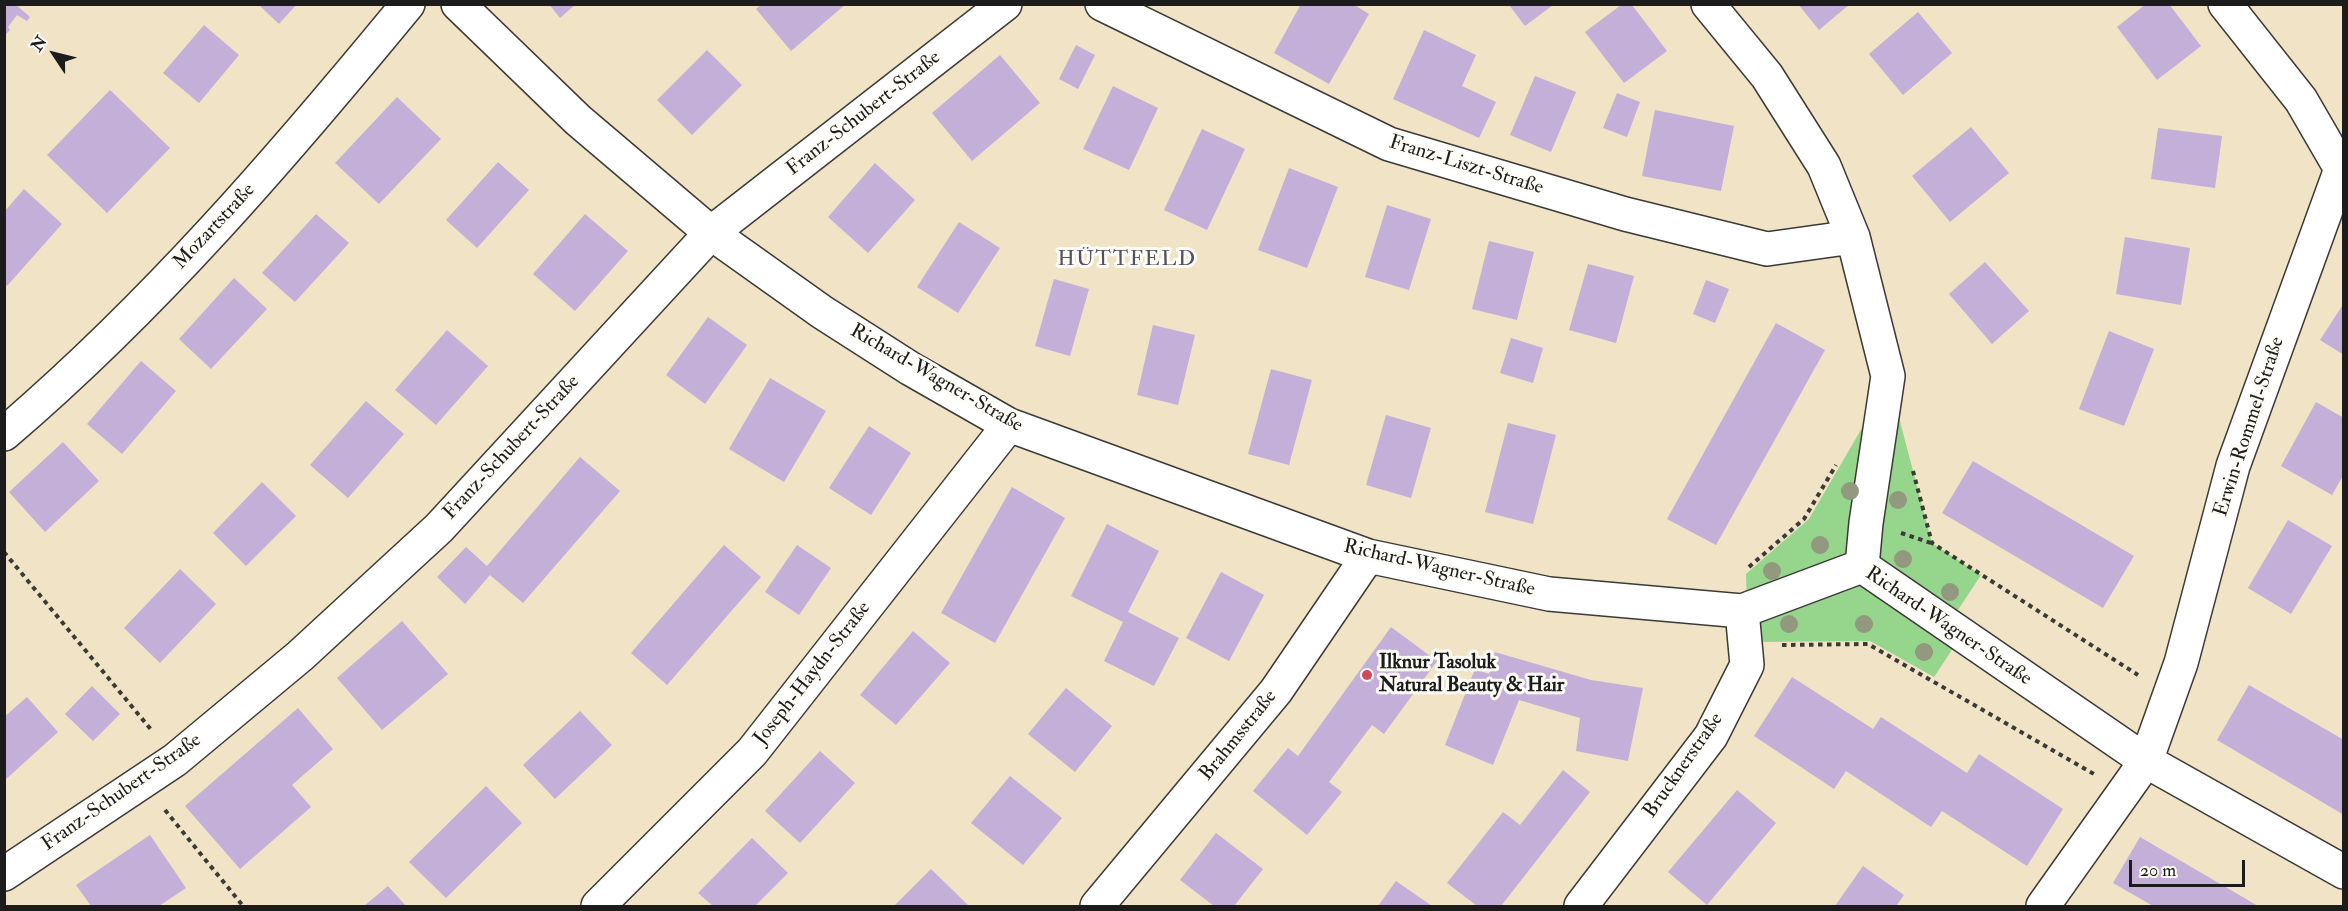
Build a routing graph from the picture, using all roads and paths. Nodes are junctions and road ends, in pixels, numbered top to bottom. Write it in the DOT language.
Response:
graph roads {
  1 [pos="408,4"];
  2 [pos="458,4"];
  3 [pos="1005,4"];
  4 [pos="1102,4"];
  5 [pos="1708,4"];
  6 [pos="2225,4"];
  7 [pos="2342,168"];
  8 [pos="711,233"];
  9 [pos="1853,237"];
  10 [pos="1009,425"];
  11 [pos="4,434"];
  12 [pos="1838,461"];
  13 [pos="1911,465"];
  14 [pos="4,552"];
  15 [pos="1368,556"];
  16 [pos="1862,566"];
  17 [pos="1742,611"];
  18 [pos="1745,646"];
  19 [pos="2169,695"];
  20 [pos="175,760"];
  21 [pos="2146,761"];
  22 [pos="142,781"];
  23 [pos="2124,792"];
  24 [pos="2343,872"];
  25 [pos="4,874"];
  26 [pos="243,906"];
  27 [pos="598,906"];
  28 [pos="1097,906"];
  29 [pos="1581,906"];
  30 [pos="2043,906"];
  1 -- 11 [label="street, Mozartstraße"];
  2 -- 8 [label="street, Richard-Wagner-Straße"];
  3 -- 8 [label="street, Franz-Schubert-Straße"];
  4 -- 9 [label="street, Franz-Liszt-Straße"];
  5 -- 9 [label="street"];
  6 -- 7 [label="street"];
  7 -- 19 [label="street, Erwin-Rommel-Straße"];
  8 -- 10 [label="street, Richard-Wagner-Straße"];
  8 -- 20 [label="street, Franz-Schubert-Straße"];
  9 -- 16 [label="street"];
  10 -- 15 [label="street, Richard-Wagner-Straße"];
  10 -- 27 [label="street, Joseph-Haydn-Straße"];
  12 -- 17 [label="path"];
  13 -- 19 [label="path"];
  14 -- 20 [label="path"];
  15 -- 17 [label="street, Richard-Wagner-Straße"];
  15 -- 28 [label="street, Brahmsstraße"];
  16 -- 17 [label="street, Richard-Wagner-Straße"];
  16 -- 21 [label="street, Richard-Wagner-Straße"];
  17 -- 18 [label="street, Brucknerstraße"];
  18 -- 23 [label="path"];
  18 -- 29 [label="street, Brucknerstraße"];
  19 -- 21 [label="street, Erwin-Rommel-Straße"];
  20 -- 22 [label="street, Franz-Schubert-Straße"];
  21 -- 23 [label="street, Erwin-Rommel-Straße"];
  21 -- 24 [label="street, Richard-Wagner-Straße"];
  22 -- 25 [label="street, Franz-Schubert-Straße"];
  22 -- 26 [label="path"];
  23 -- 30 [label="street, Erwin-Rommel-Straße"];
}
